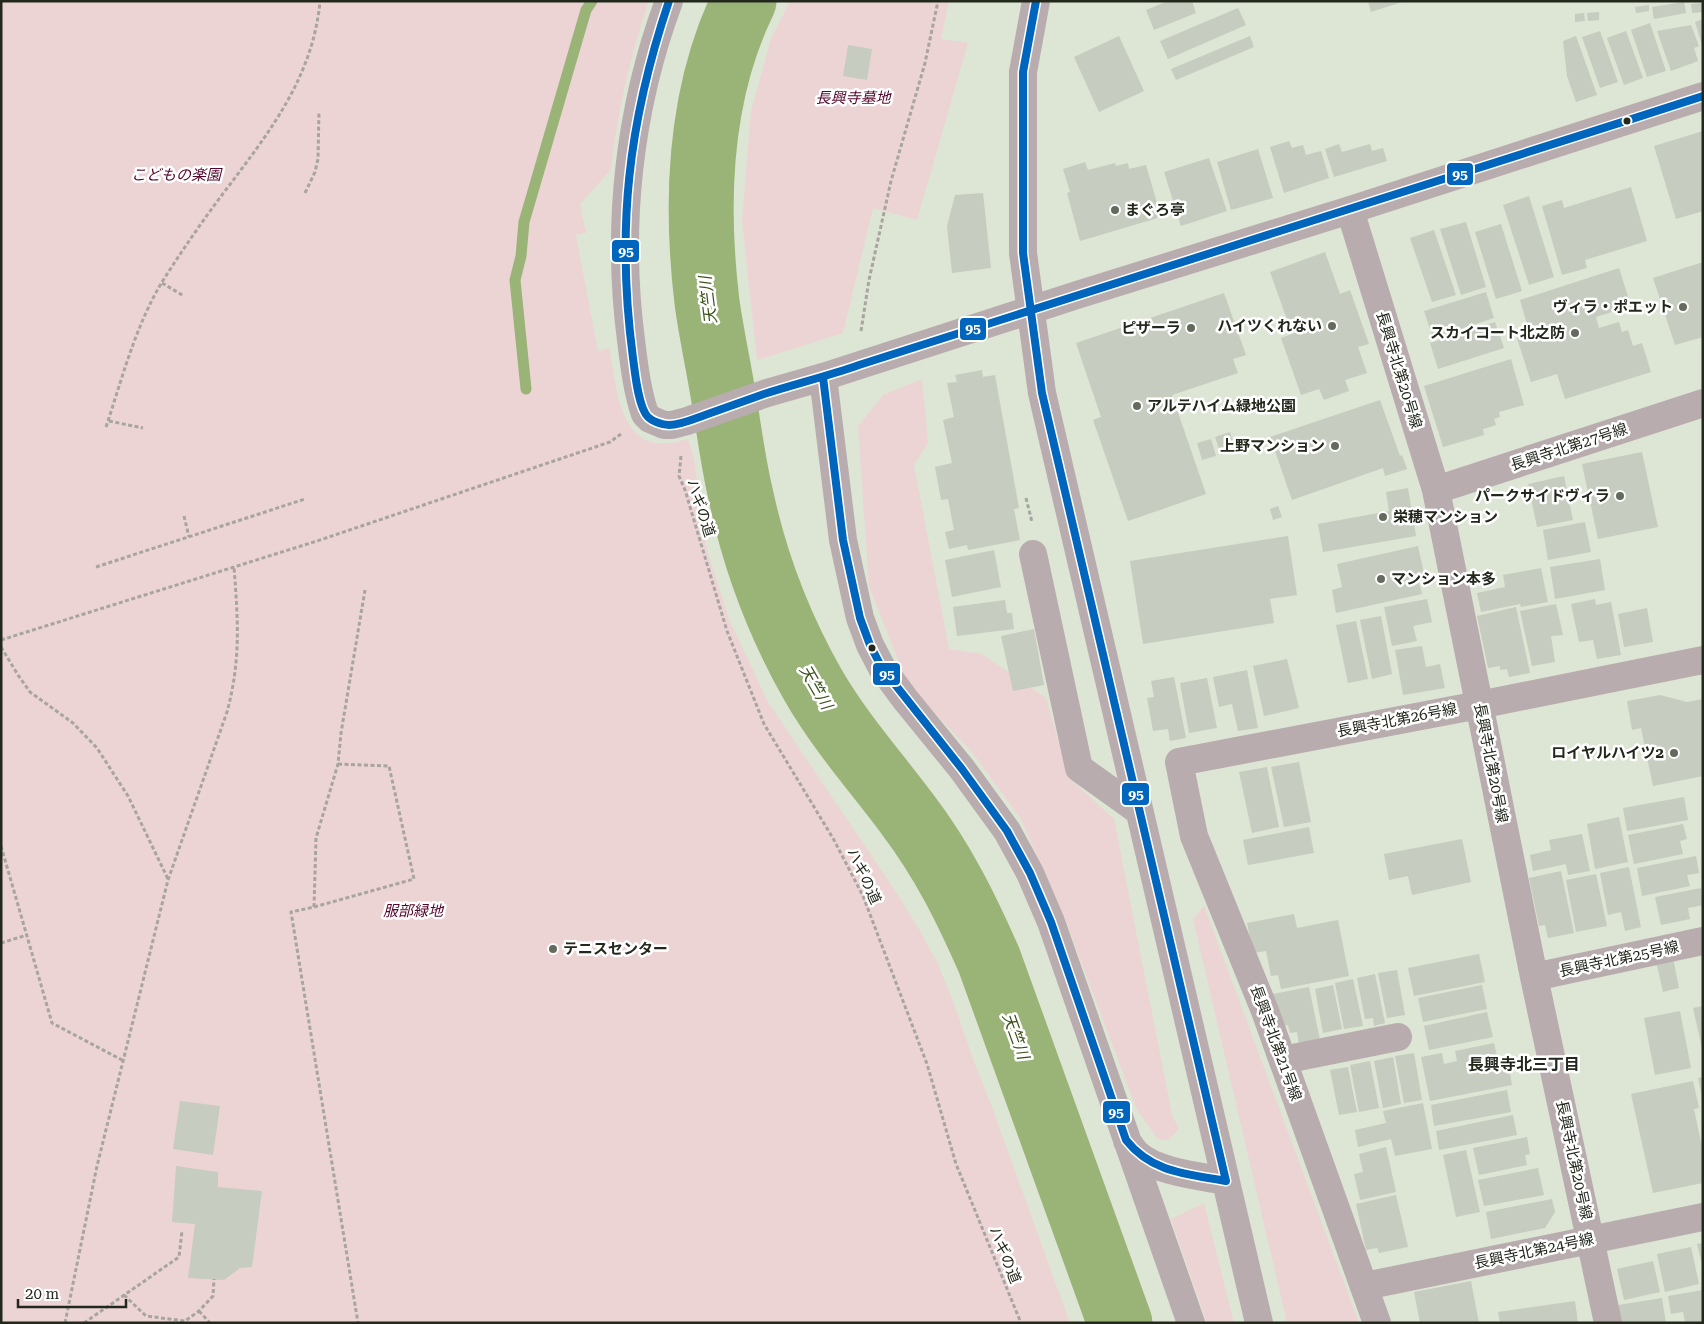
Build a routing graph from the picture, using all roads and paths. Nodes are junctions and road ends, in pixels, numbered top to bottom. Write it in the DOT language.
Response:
graph roads {
  1 [pos="320,1"];
  2 [pos="669,1"];
  3 [pos="938,1"];
  4 [pos="1036,1"];
  5 [pos="1703,96"];
  6 [pos="319,112"];
  7 [pos="305,193"];
  8 [pos="1350,210"];
  9 [pos="162,282"];
  10 [pos="184,296"];
  11 [pos="860,339"];
  12 [pos="823,377"];
  13 [pos="1703,403"];
  14 [pos="109,420"];
  15 [pos="636,422"];
  16 [pos="106,427"];
  17 [pos="142,428"];
  18 [pos="681,452"];
  19 [pos="1436,490"];
  20 [pos="305,499"];
  21 [pos="184,516"];
  22 [pos="189,537"];
  23 [pos="1033,554"];
  24 [pos="96,567"];
  25 [pos="234,567"];
  26 [pos="365,590"];
  27 [pos="1,640"];
  28 [pos="1,647"];
  29 [pos="1703,660"];
  30 [pos="1479,705"];
  31 [pos="1179,762"];
  32 [pos="338,764"];
  33 [pos="1139,811"];
  34 [pos="1,846"];
  35 [pos="168,880"];
  36 [pos="314,907"];
  37 [pos="27,935"];
  38 [pos="1703,941"];
  39 [pos="1,943"];
  40 [pos="1534,977"];
  41 [pos="1398,1038"];
  42 [pos="122,1060"];
  43 [pos="1283,1060"];
  44 [pos="1126,1140"];
  45 [pos="1226,1181"];
  46 [pos="1703,1217"];
  47 [pos="182,1231"];
  48 [pos="1591,1240"];
  49 [pos="214,1279"];
  50 [pos="1365,1286"];
  51 [pos="124,1296"];
  52 [pos="199,1312"];
  53 [pos="65,1323"];
  54 [pos="84,1323"];
  55 [pos="210,1323"];
  56 [pos="358,1323"];
  57 [pos="1021,1323"];
  58 [pos="1191,1323"];
  59 [pos="1259,1323"];
  60 [pos="1377,1323"];
  61 [pos="1608,1323"];
  1 -- 9 [label="path"];
  2 -- 15 [label="street"];
  3 -- 11 [label="path"];
  4 -- 33 [label="street"];
  5 -- 8 [label="street"];
  6 -- 7 [label="path"];
  8 -- 12 [label="street"];
  8 -- 19 [label="street, 長興寺北第20号線"];
  9 -- 10 [label="path"];
  9 -- 14 [label="path"];
  12 -- 15 [label="street"];
  12 -- 44 [label="street"];
  13 -- 19 [label="street, 長興寺北第27号線"];
  14 -- 16 [label="path"];
  14 -- 17 [label="path"];
  15 -- 25 [label="path"];
  18 -- 57 [label="path, ハギの道"];
  19 -- 30 [label="street, 長興寺北第20号線"];
  20 -- 22 [label="path"];
  21 -- 22 [label="path"];
  22 -- 24 [label="path"];
  23 -- 33 [label="street"];
  25 -- 27 [label="path"];
  25 -- 35 [label="path"];
  26 -- 32 [label="path"];
  28 -- 35 [label="path"];
  29 -- 30 [label="street, 長興寺北第26号線"];
  30 -- 31 [label="street, 長興寺北第26号線"];
  30 -- 40 [label="street, 長興寺北第20号線"];
  31 -- 43 [label="street, 長興寺北第21号線"];
  32 -- 36 [label="path"];
  32 -- 36 [label="path"];
  33 -- 45 [label="street"];
  34 -- 37 [label="path"];
  35 -- 42 [label="path"];
  36 -- 56 [label="path"];
  37 -- 39 [label="path"];
  37 -- 42 [label="path"];
  38 -- 40 [label="street, 長興寺北第25号線"];
  40 -- 48 [label="street, 長興寺北第20号線"];
  41 -- 43 [label="street"];
  42 -- 53 [label="path"];
  43 -- 50 [label="street, 長興寺北第21号線"];
  44 -- 45 [label="street"];
  44 -- 58 [label="street"];
  45 -- 59 [label="street"];
  46 -- 48 [label="street, 長興寺北第24号線"];
  47 -- 51 [label="path"];
  48 -- 50 [label="street, 長興寺北第24号線"];
  48 -- 61 [label="street, 長興寺北第20号線"];
  49 -- 52 [label="path"];
  50 -- 60 [label="street, 長興寺北第21号線"];
  51 -- 52 [label="path"];
  51 -- 54 [label="path"];
  52 -- 55 [label="path"];
}
